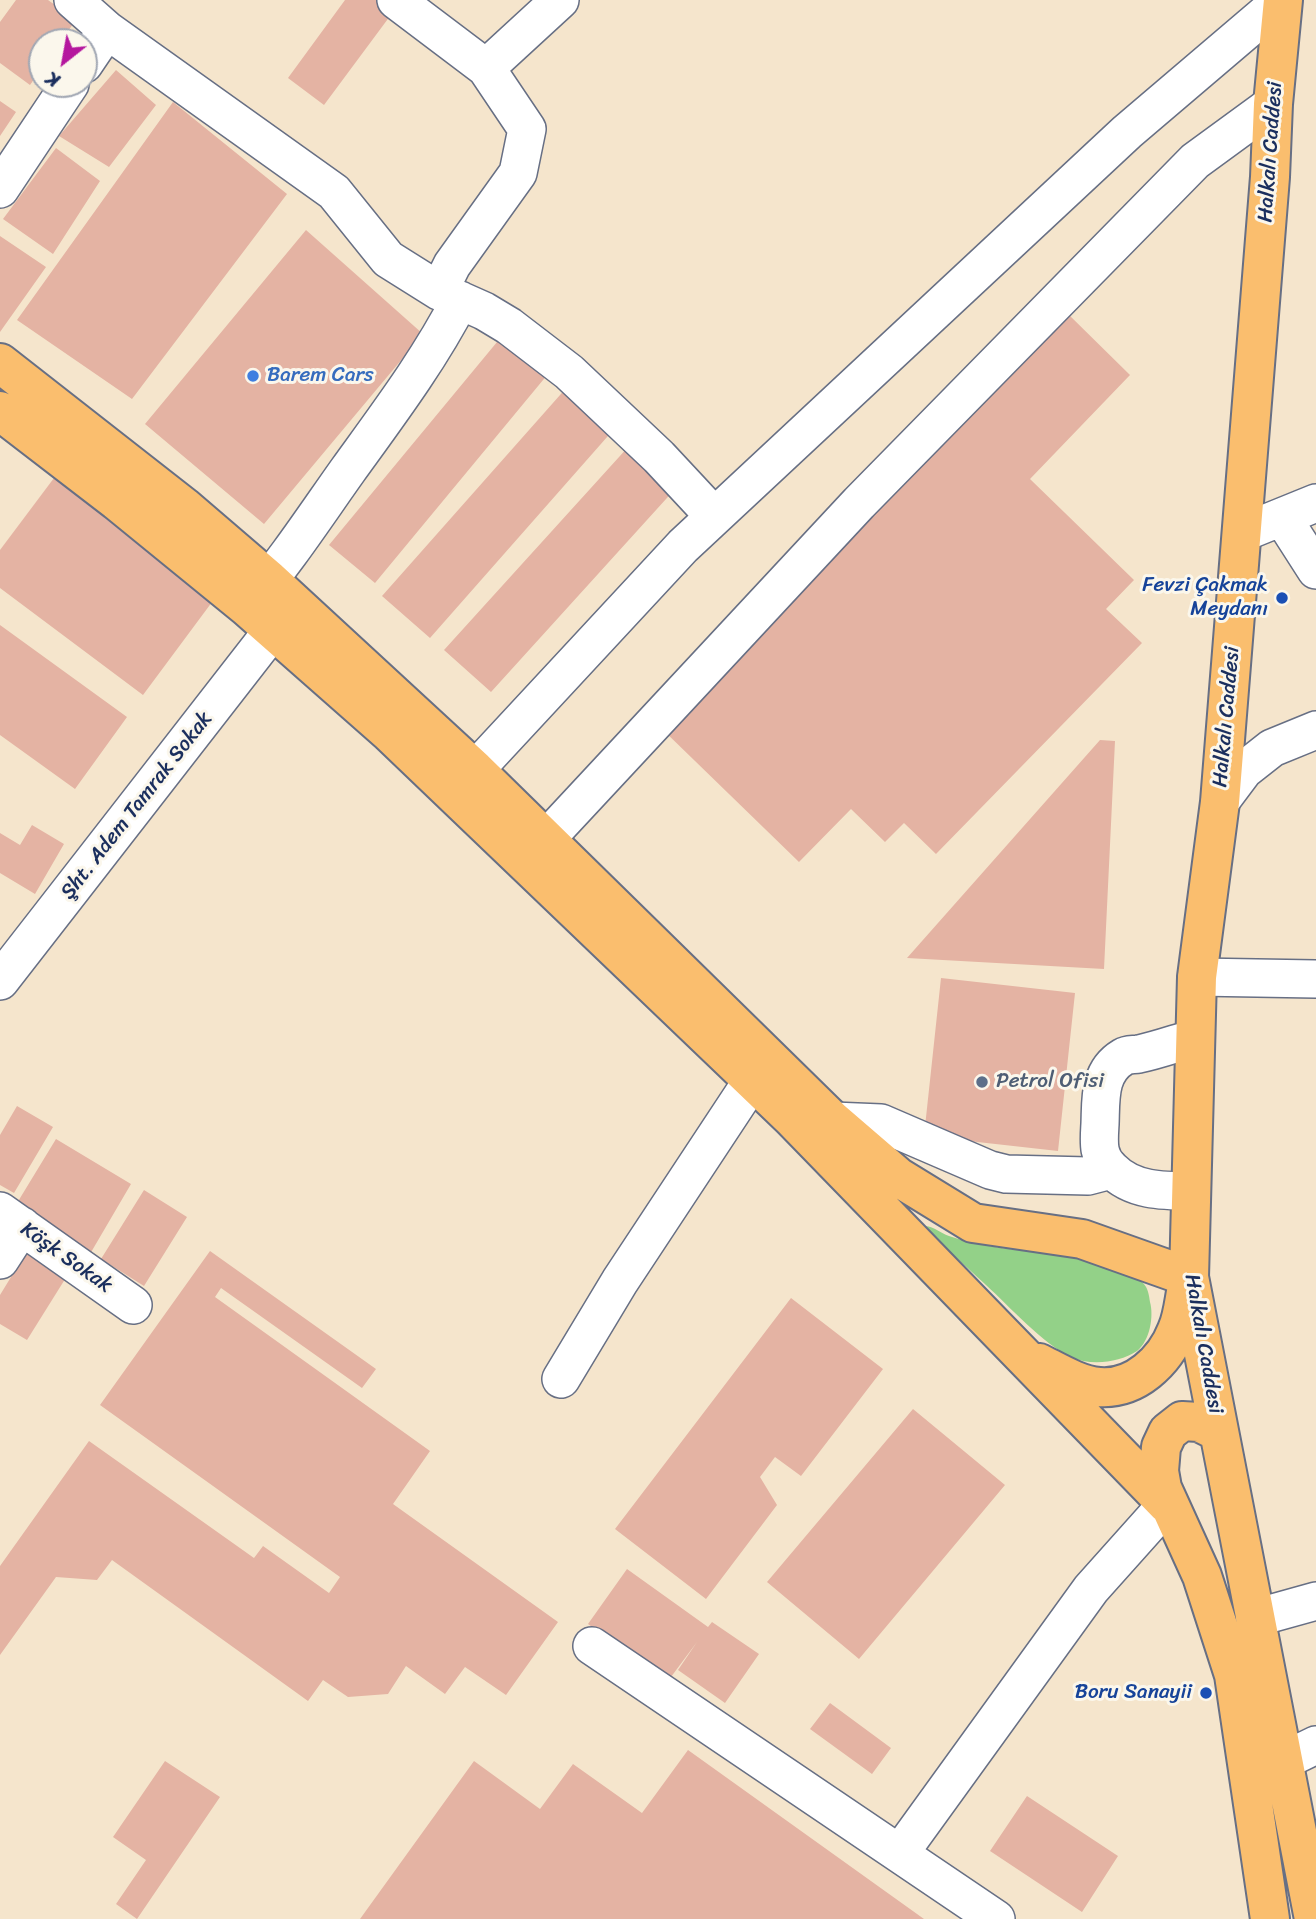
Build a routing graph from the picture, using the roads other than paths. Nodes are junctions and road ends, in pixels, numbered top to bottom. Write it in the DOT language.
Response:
graph roads {
  1 [pos="72,0"];
  2 [pos="396,0"];
  3 [pos="560,0"];
  4 [pos="1283,0"];
  5 [pos="107,30"];
  6 [pos="98,43"];
  7 [pos="486,68"];
  8 [pos="62,98"];
  9 [pos="1273,104"];
  10 [pos="0,189"];
  11 [pos="449,295"];
  12 [pos="0,363"];
  13 [pos="0,411"];
  14 [pos="1316,503"];
  15 [pos="714,516"];
  16 [pos="1282,517"];
  17 [pos="1242,533"];
  18 [pos="1316,570"];
  19 [pos="263,606"];
  20 [pos="1316,730"];
  21 [pos="475,770"];
  22 [pos="1220,802"];
  23 [pos="547,838"];
  24 [pos="1197,977"];
  25 [pos="1316,979"];
  26 [pos="0,981"];
  27 [pos="1195,1038"];
  28 [pos="752,1081"];
  29 [pos="833,1121"];
  30 [pos="1111,1170"];
  31 [pos="1191,1191"];
  32 [pos="11,1219"];
  33 [pos="0,1260"];
  34 [pos="1189,1277"];
  35 [pos="132,1305"];
  36 [pos="1027,1357"];
  37 [pos="561,1379"];
  38 [pos="1219,1432"];
  39 [pos="1167,1504"];
  40 [pos="1316,1601"];
  41 [pos="1255,1618"];
  42 [pos="592,1646"];
  43 [pos="1299,1753"];
  44 [pos="900,1853"];
  45 [pos="996,1919"];
  46 [pos="1270,1919"];
  47 [pos="1314,1919"];
  1 -- 5 [label="street"];
  2 -- 7 [label="street, Şht. Adem Tamrak Sokak"];
  3 -- 7 [label="street"];
  4 -- 9 [label="main road, Halkalı Caddesi"];
  4 -- 15 [label="street"];
  5 -- 6 [label="street"];
  5 -- 11 [label="street"];
  7 -- 11 [label="street, Şht. Adem Tamrak Sokak"];
  8 -- 10 [label="street"];
  9 -- 17 [label="main road, Halkalı Caddesi"];
  9 -- 23 [label="street"];
  11 -- 15 [label="street"];
  11 -- 19 [label="street, Şht. Adem Tamrak Sokak"];
  12 -- 19 [label="main road"];
  13 -- 19 [label="main road"];
  14 -- 16 [label="street"];
  15 -- 21 [label="street"];
  16 -- 17 [label="street"];
  16 -- 18 [label="street"];
  17 -- 22 [label="main road, Halkalı Caddesi"];
  19 -- 21 [label="main road"];
  19 -- 26 [label="street, Şht. Adem Tamrak Sokak"];
  19 -- 28 [label="main road"];
  20 -- 22 [label="street"];
  21 -- 23 [label="main road"];
  22 -- 24 [label="main road, Halkalı Caddesi"];
  23 -- 29 [label="main road"];
  24 -- 25 [label="street"];
  24 -- 27 [label="main road, Halkalı Caddesi"];
  27 -- 30 [label="street"];
  27 -- 31 [label="main road, Halkalı Caddesi"];
  28 -- 36 [label="main road"];
  28 -- 37 [label="street"];
  29 -- 30 [label="street"];
  29 -- 34 [label="main road"];
  30 -- 31 [label="street"];
  31 -- 34 [label="main road, Halkalı Caddesi"];
  32 -- 33 [label="street"];
  32 -- 35 [label="street, Köşk Sokak"];
  34 -- 36 [label="main road"];
  34 -- 38 [label="main road, Halkalı Caddesi"];
  36 -- 39 [label="main road"];
  38 -- 39 [label="main road, Halkalı Caddesi"];
  38 -- 41 [label="main road, Halkalı Caddesi"];
  39 -- 44 [label="street"];
  39 -- 46 [label="main road, Halkalı Caddesi"];
  40 -- 41 [label="street"];
  41 -- 43 [label="main road, Halkalı Caddesi"];
  42 -- 44 [label="street"];
  43 -- 47 [label="main road, Halkalı Caddesi"];
  44 -- 45 [label="street"];
}
